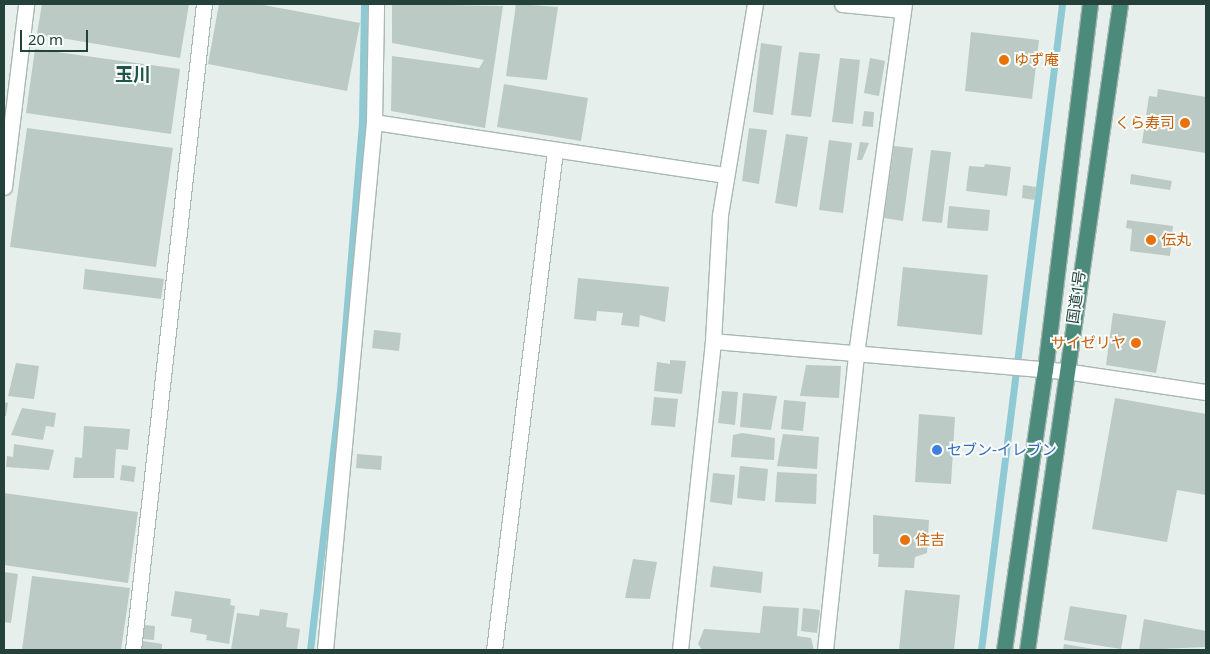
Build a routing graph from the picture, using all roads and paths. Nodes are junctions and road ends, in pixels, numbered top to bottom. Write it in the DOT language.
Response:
graph roads {
  1 [pos="26,4"];
  2 [pos="204,4"];
  3 [pos="376,4"];
  4 [pos="755,4"];
  5 [pos="842,4"];
  6 [pos="1090,4"];
  7 [pos="1120,4"];
  8 [pos="903,7"];
  9 [pos="374,122"];
  10 [pos="555,150"];
  11 [pos="725,175"];
  12 [pos="4,187"];
  13 [pos="713,341"];
  14 [pos="856,354"];
  15 [pos="1045,370"];
  16 [pos="1065,371"];
  17 [pos="1206,392"];
  18 [pos="133,650"];
  19 [pos="324,650"];
  20 [pos="494,650"];
  21 [pos="680,650"];
  22 [pos="825,650"];
  23 [pos="1004,650"];
  24 [pos="1027,650"];
  1 -- 12 [label="street"];
  2 -- 18 [label="street"];
  3 -- 9 [label="street"];
  4 -- 11 [label="street"];
  5 -- 8 [label="street"];
  6 -- 15 [label="highway, 国道1号"];
  7 -- 16 [label="highway, 国道1号"];
  8 -- 14 [label="street"];
  9 -- 10 [label="street"];
  9 -- 19 [label="street"];
  10 -- 11 [label="street"];
  10 -- 20 [label="street"];
  11 -- 13 [label="street"];
  13 -- 14 [label="street"];
  13 -- 21 [label="street"];
  14 -- 15 [label="street"];
  14 -- 22 [label="street"];
  15 -- 16 [label="street"];
  15 -- 23 [label="highway, 国道1号"];
  16 -- 17 [label="street"];
  16 -- 24 [label="highway, 国道1号"];
}
